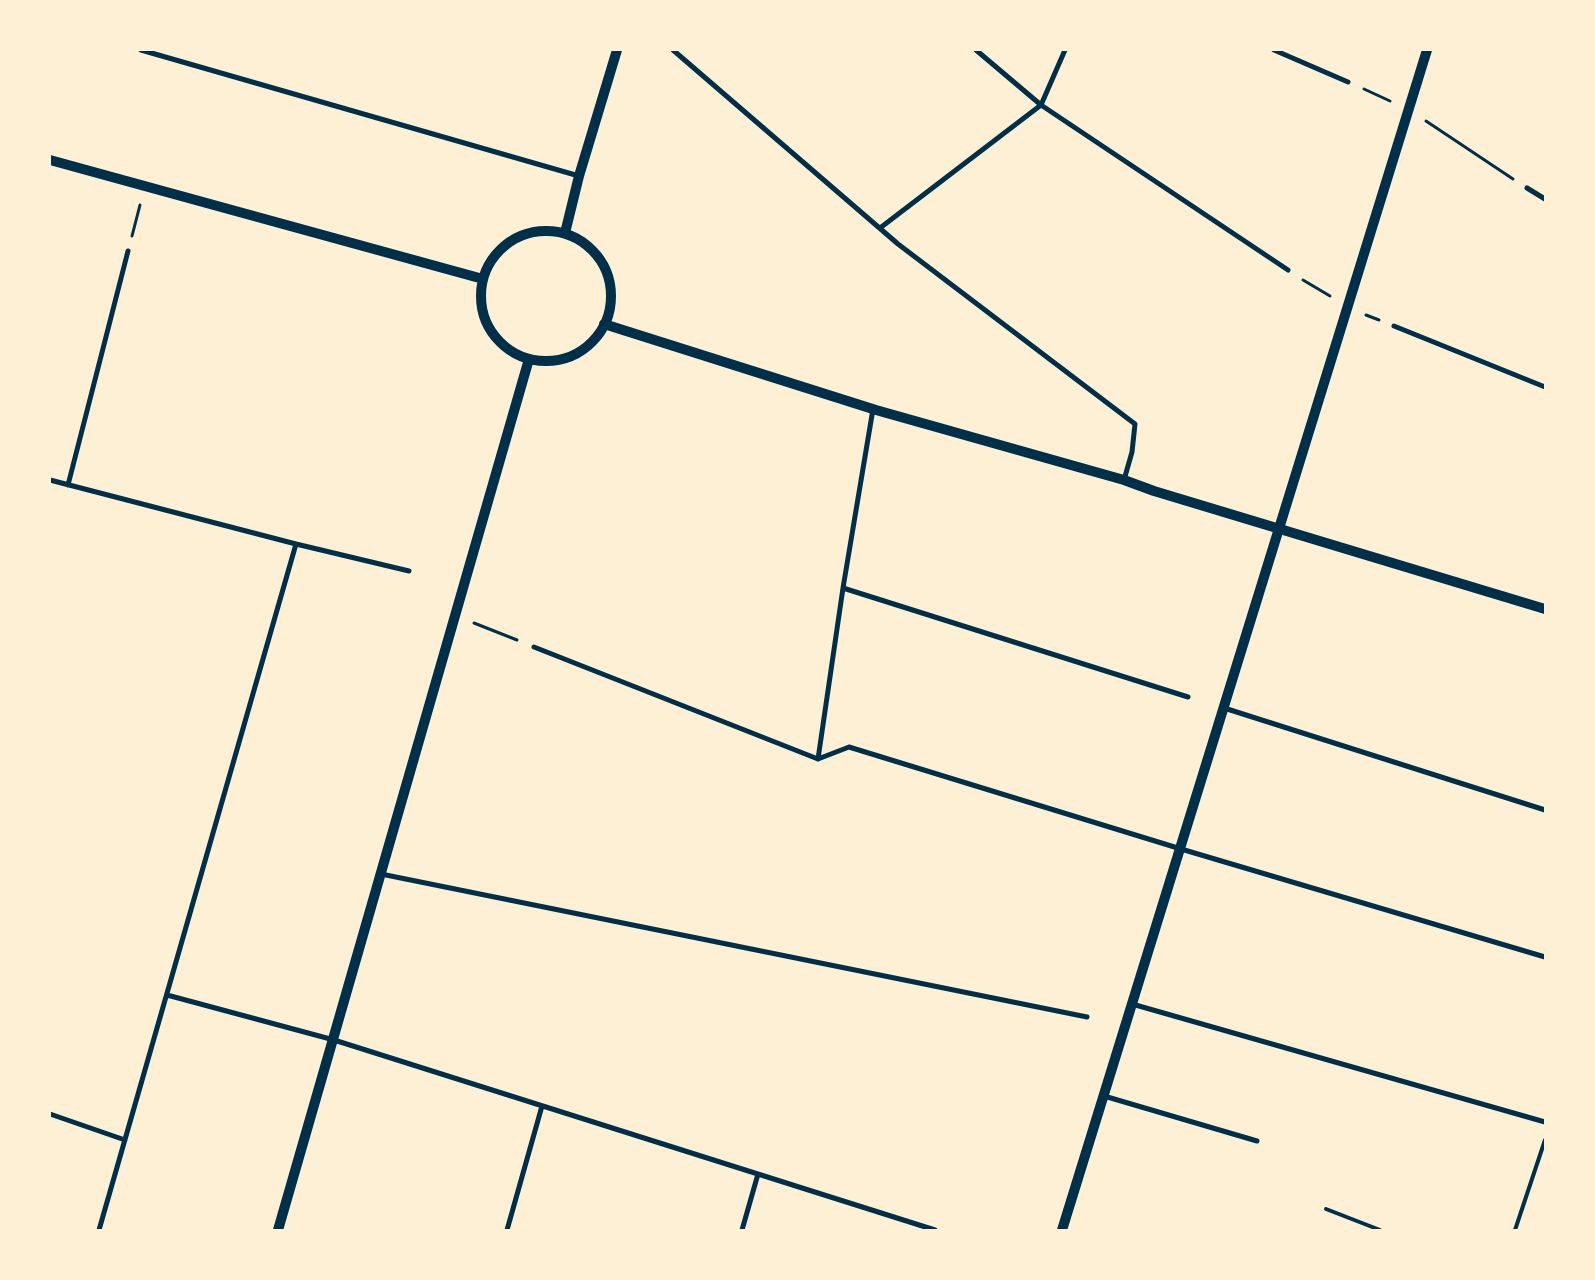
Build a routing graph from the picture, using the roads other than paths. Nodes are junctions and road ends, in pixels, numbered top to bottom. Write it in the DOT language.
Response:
graph roads {
  1 [pos="141,50"];
  2 [pos="617,50"];
  3 [pos="673,50"];
  4 [pos="976,50"];
  5 [pos="1065,50"];
  6 [pos="1274,50"];
  7 [pos="1427,50"];
  8 [pos="1348,82"];
  9 [pos="1041,105"];
  10 [pos="50,160"];
  11 [pos="580,176"];
  12 [pos="1527,188"];
  13 [pos="1545,199"];
  14 [pos="880,228"];
  15 [pos="565,233"];
  16 [pos="128,251"];
  17 [pos="1288,270"];
  18 [pos="484,279"];
  19 [pos="604,324"];
  20 [pos="1394,326"];
  21 [pos="529,359"];
  22 [pos="1545,388"];
  23 [pos="873,409"];
  24 [pos="50,480"];
  25 [pos="1124,480"];
  26 [pos="68,485"];
  27 [pos="1279,528"];
  28 [pos="296,544"];
  29 [pos="409,571"];
  30 [pos="843,588"];
  31 [pos="1545,609"];
  32 [pos="534,647"];
  33 [pos="1188,697"];
  34 [pos="1223,708"];
  35 [pos="818,759"];
  36 [pos="1545,810"];
  37 [pos="1181,849"];
  38 [pos="381,874"];
  39 [pos="1545,957"];
  40 [pos="167,995"];
  41 [pos="1132,1004"];
  42 [pos="1087,1017"];
  43 [pos="334,1040"];
  44 [pos="1103,1096"];
  45 [pos="542,1106"];
  46 [pos="50,1114"];
  47 [pos="1545,1122"];
  48 [pos="125,1140"];
  49 [pos="1545,1140"];
  50 [pos="1257,1141"];
  51 [pos="758,1174"];
  52 [pos="1326,1210"];
  53 [pos="99,1230"];
  54 [pos="278,1230"];
  55 [pos="507,1230"];
  56 [pos="742,1230"];
  57 [pos="935,1230"];
  58 [pos="1062,1230"];
  59 [pos="1380,1230"];
  60 [pos="1515,1230"];
  1 -- 11 [label="street"];
  2 -- 11 [label="main road"];
  3 -- 14 [label="street"];
  4 -- 9 [label="street"];
  5 -- 9 [label="street"];
  6 -- 8 [label="street"];
  7 -- 27 [label="main road"];
  9 -- 14 [label="street"];
  9 -- 17 [label="street"];
  10 -- 18 [label="main road"];
  11 -- 15 [label="main road"];
  12 -- 13 [label="street"];
  14 -- 25 [label="street"];
  15 -- 18 [label="main road"];
  15 -- 19 [label="main road"];
  16 -- 26 [label="street"];
  18 -- 21 [label="main road"];
  19 -- 21 [label="main road"];
  19 -- 23 [label="main road"];
  20 -- 22 [label="street"];
  21 -- 38 [label="main road"];
  23 -- 25 [label="main road"];
  23 -- 30 [label="street"];
  24 -- 26 [label="street"];
  25 -- 27 [label="main road"];
  26 -- 28 [label="street"];
  27 -- 31 [label="main road"];
  27 -- 34 [label="main road"];
  28 -- 29 [label="street"];
  28 -- 40 [label="street"];
  30 -- 33 [label="street"];
  30 -- 35 [label="street"];
  32 -- 35 [label="street"];
  34 -- 36 [label="street"];
  34 -- 37 [label="main road"];
  35 -- 37 [label="street"];
  37 -- 39 [label="street"];
  37 -- 41 [label="main road"];
  38 -- 42 [label="street"];
  38 -- 43 [label="main road"];
  40 -- 43 [label="street"];
  40 -- 48 [label="street"];
  41 -- 44 [label="main road"];
  41 -- 47 [label="street"];
  43 -- 45 [label="street"];
  43 -- 54 [label="main road"];
  44 -- 50 [label="street"];
  44 -- 58 [label="main road"];
  45 -- 51 [label="street"];
  45 -- 55 [label="street"];
  46 -- 48 [label="street"];
  48 -- 53 [label="street"];
  49 -- 60 [label="lane"];
  51 -- 56 [label="street"];
  51 -- 57 [label="street"];
  52 -- 59 [label="lane"];
}
